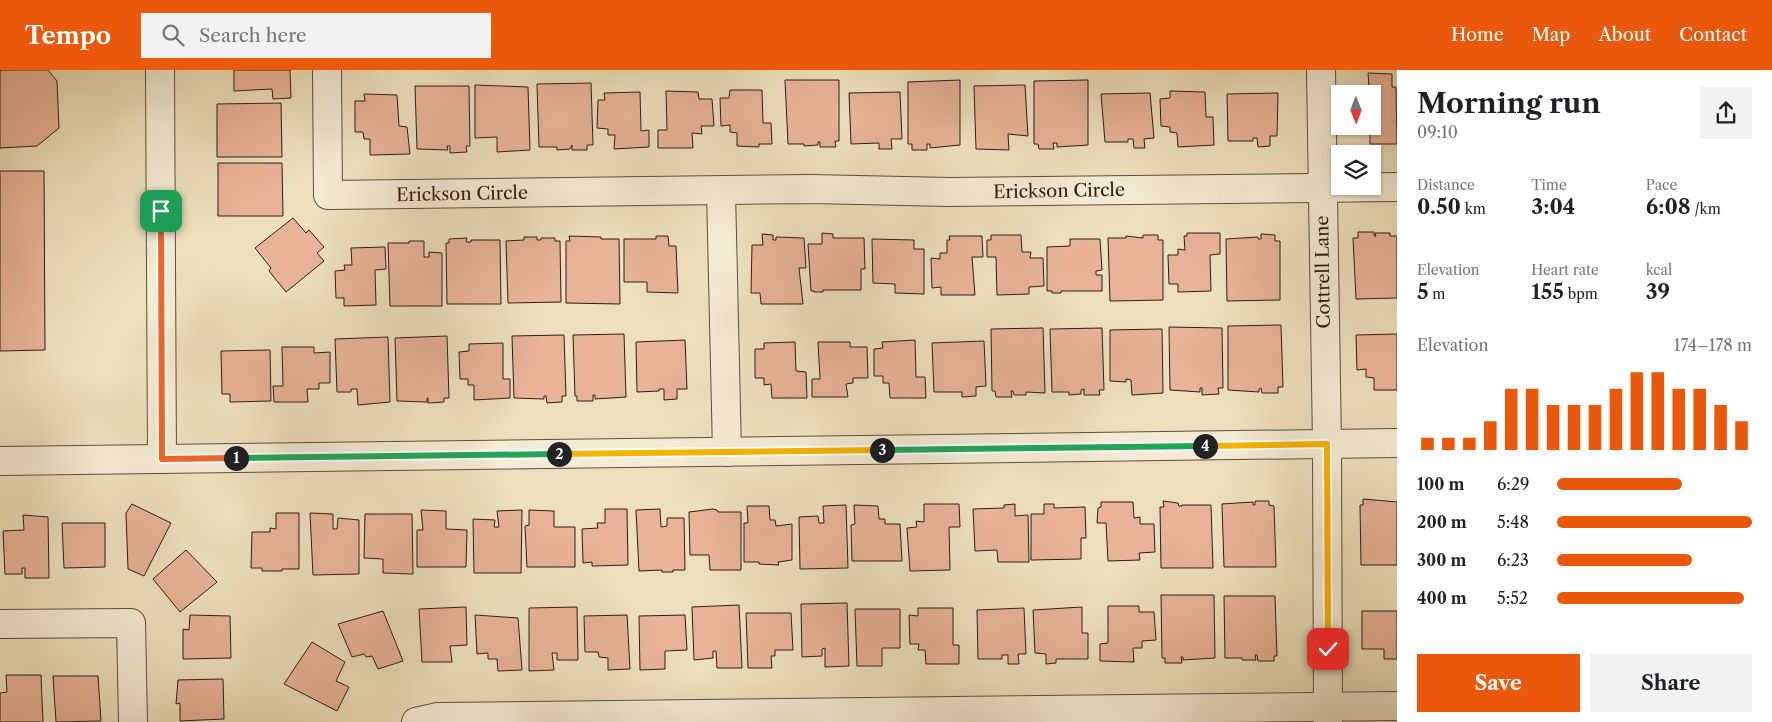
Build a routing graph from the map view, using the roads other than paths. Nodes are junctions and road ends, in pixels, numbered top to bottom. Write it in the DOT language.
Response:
graph roads {
  1 [pos="160,70"];
  2 [pos="328,70"];
  3 [pos="1321,70"];
  4 [pos="1397,187"];
  5 [pos="1322,188"];
  6 [pos="721,191"];
  7 [pos="1397,443"];
  8 [pos="1327,444"];
  9 [pos="727,452"];
  10 [pos="162,459"];
  11 [pos="0,461"];
  12 [pos="0,624"];
  13 [pos="1397,706"];
  14 [pos="1328,714"];
  15 [pos="133,722"];
  16 [pos="416,722"];
  1 -- 10 [label="street"];
  2 -- 6 [label="street, Erickson Circle"];
  3 -- 5 [label="street, Cottrell Lane"];
  4 -- 5 [label="street, Erickson Circle"];
  5 -- 6 [label="street, Erickson Circle"];
  5 -- 8 [label="street, Cottrell Lane"];
  6 -- 9 [label="street"];
  7 -- 8 [label="street"];
  8 -- 9 [label="street"];
  8 -- 14 [label="street, Cottrell Lane"];
  9 -- 10 [label="street"];
  10 -- 11 [label="street"];
  12 -- 15 [label="street"];
  13 -- 14 [label="street"];
  14 -- 16 [label="street"];
}
